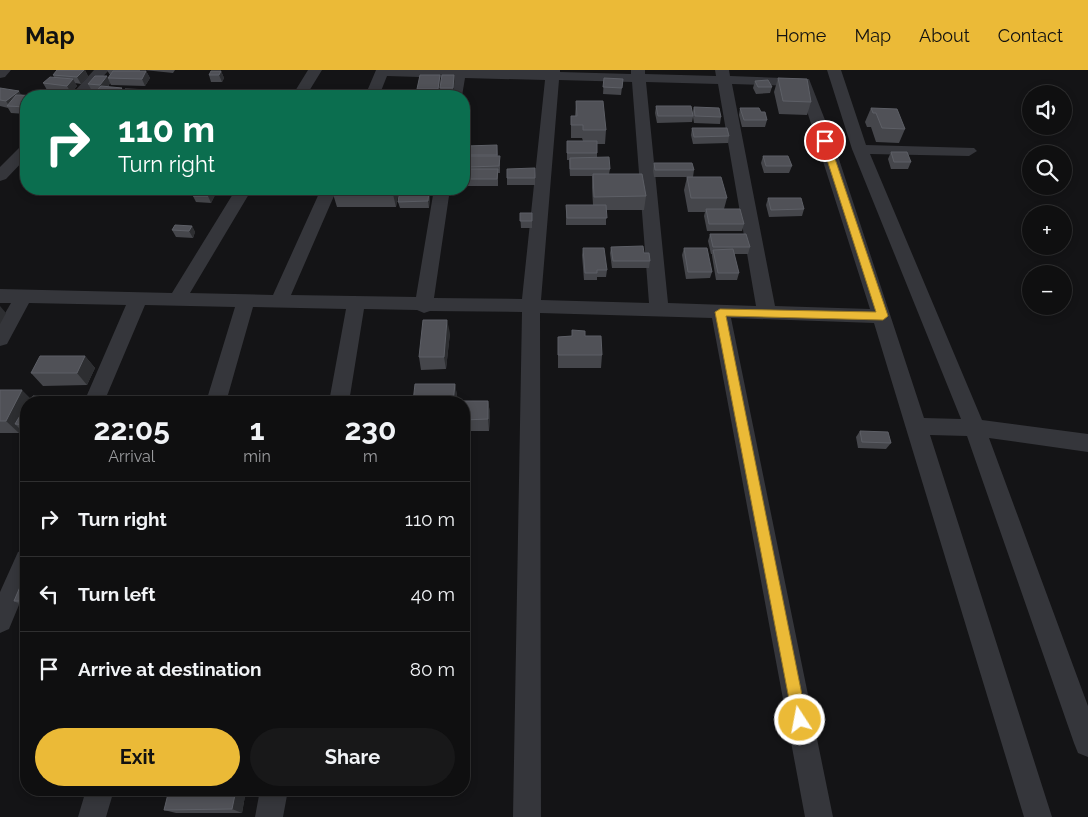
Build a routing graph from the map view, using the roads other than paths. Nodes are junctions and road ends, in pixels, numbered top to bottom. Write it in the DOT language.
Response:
graph roads {
  1 [pos="4,70"];
  2 [pos="102,70"];
  3 [pos="315,70"];
  4 [pos="834,70"];
  5 [pos="382,71"];
  6 [pos="478,72"];
  7 [pos="553,73"];
  8 [pos="638,73"];
  9 [pos="0,74"];
  10 [pos="459,74"];
  11 [pos="723,75"];
  12 [pos="83,90"];
  13 [pos="303,90"];
  14 [pos="374,90"];
  15 [pos="456,90"];
  16 [pos="860,149"];
  17 [pos="969,151"];
  18 [pos="20,155"];
  19 [pos="0,176"];
  20 [pos="240,195"];
  21 [pos="326,195"];
  22 [pos="441,195"];
  23 [pos="0,296"];
  24 [pos="23,297"];
  25 [pos="138,299"];
  26 [pos="177,300"];
  27 [pos="246,301"];
  28 [pos="279,302"];
  29 [pos="356,304"];
  30 [pos="424,306"];
  31 [pos="532,306"];
  32 [pos="659,311"];
  33 [pos="720,312"];
  34 [pos="767,314"];
  35 [pos="883,316"];
  36 [pos="0,339"];
  37 [pos="97,396"];
  38 [pos="218,396"];
  39 [pos="340,396"];
  40 [pos="916,426"];
  41 [pos="975,428"];
  42 [pos="1088,443"];
  43 [pos="20,574"];
  44 [pos="0,621"];
  45 [pos="1088,743"];
  46 [pos="98,796"];
  47 [pos="273,796"];
  48 [pos="92,817"];
  49 [pos="269,817"];
  50 [pos="527,817"];
  51 [pos="819,817"];
  52 [pos="1038,817"];
  1 -- 9 [label="street"];
  2 -- 12 [label="street"];
  3 -- 13 [label="street"];
  4 -- 16 [label="street"];
  5 -- 10 [label="street"];
  5 -- 14 [label="street"];
  6 -- 7 [label="street"];
  6 -- 10 [label="street"];
  7 -- 8 [label="street"];
  7 -- 31 [label="street"];
  8 -- 11 [label="street"];
  8 -- 32 [label="street"];
  10 -- 15 [label="street"];
  11 -- 34 [label="street"];
  11 -- 35 [label="street"];
  16 -- 17 [label="street"];
  16 -- 41 [label="street"];
  18 -- 19 [label="street"];
  20 -- 26 [label="street"];
  21 -- 28 [label="street"];
  22 -- 30 [label="street"];
  23 -- 24 [label="street"];
  24 -- 25 [label="street"];
  24 -- 36 [label="street"];
  25 -- 26 [label="street"];
  25 -- 37 [label="street"];
  26 -- 27 [label="street"];
  27 -- 28 [label="street"];
  27 -- 38 [label="street"];
  28 -- 29 [label="street"];
  29 -- 30 [label="street"];
  29 -- 39 [label="street"];
  30 -- 31 [label="street"];
  31 -- 32 [label="street"];
  31 -- 50 [label="street"];
  32 -- 33 [label="street"];
  33 -- 34 [label="street"];
  33 -- 51 [label="street"];
  34 -- 35 [label="street"];
  35 -- 40 [label="street"];
  40 -- 41 [label="street"];
  40 -- 52 [label="street"];
  41 -- 42 [label="street"];
  41 -- 45 [label="street"];
  43 -- 44 [label="street"];
  46 -- 48 [label="street"];
  47 -- 49 [label="street"];
}
